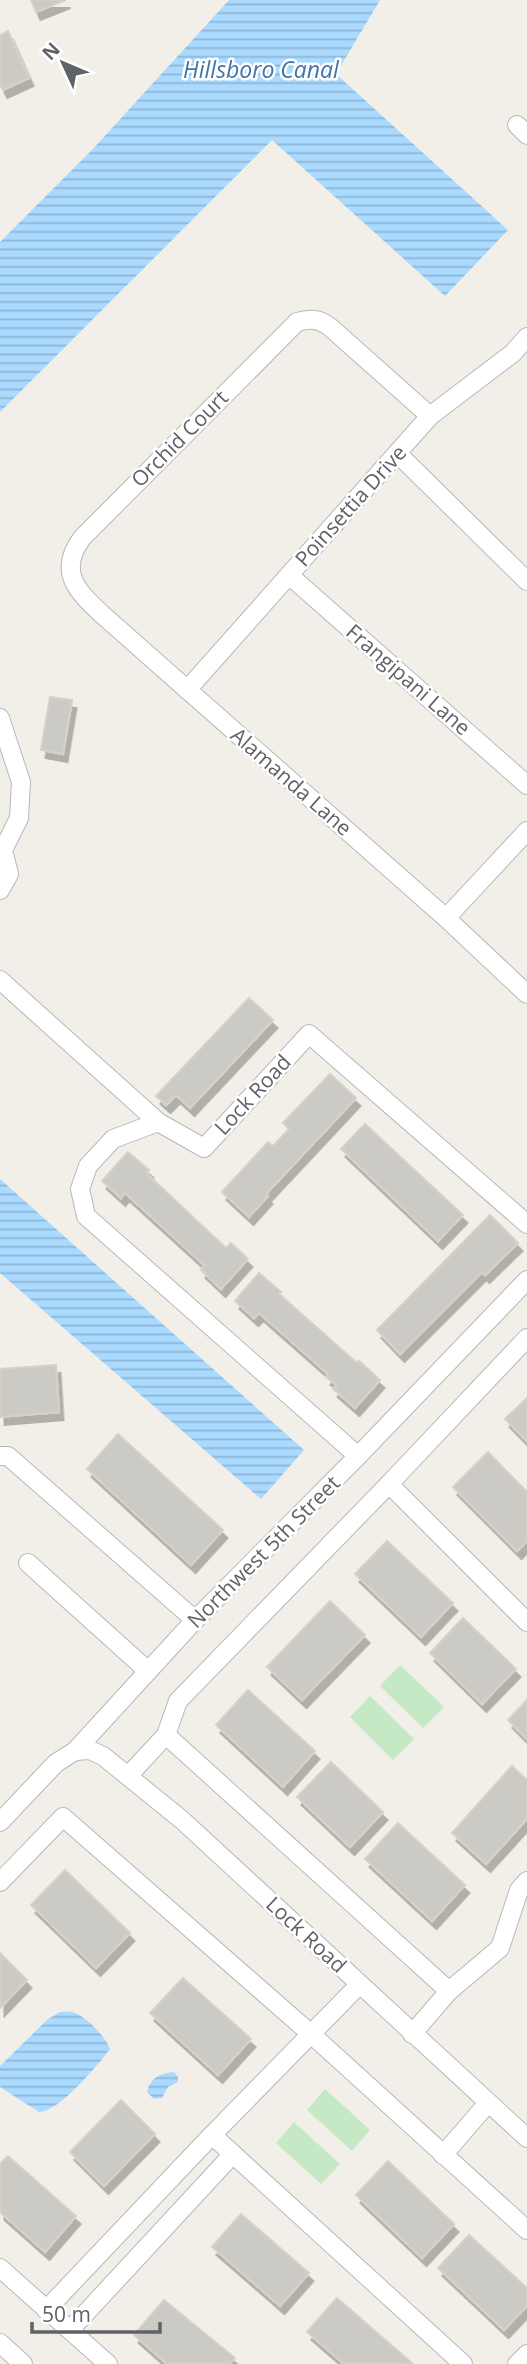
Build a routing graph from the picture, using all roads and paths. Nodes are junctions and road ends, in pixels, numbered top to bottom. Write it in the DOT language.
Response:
graph roads {
  1 [pos="527,337"];
  2 [pos="513,353"];
  3 [pos="527,366"];
  4 [pos="430,416"];
  5 [pos="398,454"];
  6 [pos="71,561"];
  7 [pos="289,575"];
  8 [pos="527,581"];
  9 [pos="187,690"];
  10 [pos="0,718"];
  11 [pos="527,785"];
  12 [pos="527,831"];
  13 [pos="0,890"];
  14 [pos="446,918"];
  15 [pos="0,980"];
  16 [pos="527,994"];
  17 [pos="158,1122"];
  18 [pos="527,1224"];
  19 [pos="527,1280"];
  20 [pos="527,1338"];
  21 [pos="0,1456"];
  22 [pos="358,1456"];
  23 [pos="389,1484"];
  24 [pos="28,1563"];
  25 [pos="195,1620"];
  26 [pos="527,1622"];
  27 [pos="148,1671"];
  28 [pos="166,1735"];
  29 [pos="75,1751"];
  30 [pos="128,1776"];
  31 [pos="0,1822"];
  32 [pos="527,1881"];
  33 [pos="0,1882"];
  34 [pos="359,1985"];
  35 [pos="449,1991"];
  36 [pos="311,2034"];
  37 [pos="412,2034"];
  38 [pos="488,2103"];
  39 [pos="212,2135"];
  40 [pos="527,2138"];
  41 [pos="233,2154"];
  42 [pos="443,2155"];
  43 [pos="527,2230"];
  44 [pos="0,2268"];
  45 [pos="46,2310"];
  46 [pos="71,2330"];
  47 [pos="0,2343"];
  48 [pos="527,2354"];
  49 [pos="23,2364"];
  50 [pos="108,2364"];
  51 [pos="463,2364"];
  52 [pos="517,2364"];
  1 -- 2 [label="street, Poinsettia Drive"];
  2 -- 3 [label="street"];
  2 -- 4 [label="street, Poinsettia Drive"];
  4 -- 5 [label="street, Poinsettia Drive"];
  4 -- 6 [label="street, Orchid Court"];
  5 -- 7 [label="street, Poinsettia Drive"];
  5 -- 8 [label="street"];
  6 -- 9 [label="street, Alamanda Lane"];
  7 -- 9 [label="street, Poinsettia Drive"];
  7 -- 11 [label="street, Frangipani Lane"];
  9 -- 14 [label="street, Alamanda Lane"];
  10 -- 13 [label="street"];
  12 -- 14 [label="street"];
  14 -- 16 [label="street, Alamanda Lane"];
  15 -- 17 [label="street"];
  17 -- 18 [label="street, Lock Road"];
  17 -- 22 [label="street"];
  19 -- 22 [label="street, Northwest 5th Street"];
  20 -- 23 [label="street"];
  21 -- 25 [label="street"];
  22 -- 25 [label="street, Northwest 5th Street"];
  23 -- 26 [label="street"];
  23 -- 28 [label="street"];
  24 -- 27 [label="street"];
  25 -- 27 [label="street, Northwest 5th Street"];
  27 -- 29 [label="street, Northwest 5th Street"];
  28 -- 30 [label="street"];
  28 -- 35 [label="street"];
  29 -- 30 [label="street, Lock Road"];
  29 -- 31 [label="street, Northwest 5th Street"];
  30 -- 34 [label="street, Lock Road"];
  32 -- 35 [label="street"];
  33 -- 36 [label="street"];
  34 -- 36 [label="street"];
  34 -- 37 [label="street, Lock Road"];
  35 -- 37 [label="street"];
  36 -- 39 [label="street"];
  36 -- 42 [label="street"];
  37 -- 38 [label="street, Lock Road"];
  38 -- 40 [label="street, Lock Road"];
  38 -- 42 [label="street"];
  39 -- 41 [label="street"];
  39 -- 45 [label="street"];
  41 -- 46 [label="street"];
  41 -- 51 [label="street"];
  42 -- 43 [label="street"];
  44 -- 45 [label="street"];
  45 -- 46 [label="street"];
  46 -- 50 [label="street"];
  47 -- 49 [label="street"];
  48 -- 52 [label="street"];
}
